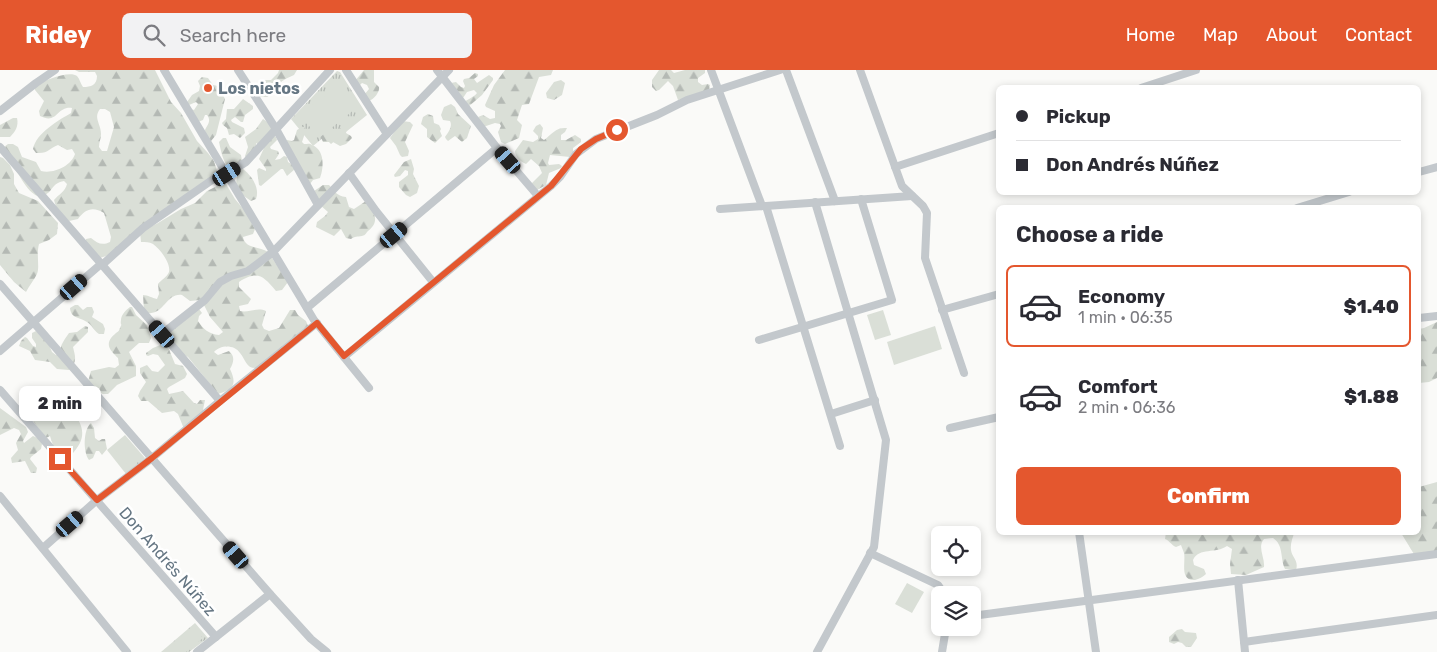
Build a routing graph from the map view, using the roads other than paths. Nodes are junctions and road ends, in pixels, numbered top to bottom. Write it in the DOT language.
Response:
graph roads {
  1 [pos="55,70"];
  2 [pos="164,70"];
  3 [pos="330,70"];
  4 [pos="346,70"];
  5 [pos="437,70"];
  6 [pos="450,70"];
  7 [pos="711,70"];
  8 [pos="780,70"];
  9 [pos="786,70"];
  10 [pos="860,70"];
  11 [pos="1196,70"];
  12 [pos="239,71"];
  13 [pos="442,78"];
  14 [pos="1150,85"];
  15 [pos="719,90"];
  16 [pos="0,112"];
  17 [pos="276,129"];
  18 [pos="387,134"];
  19 [pos="996,134"];
  20 [pos="0,148"];
  21 [pos="497,148"];
  22 [pos="895,167"];
  23 [pos="1437,167"];
  24 [pos="1421,171"];
  25 [pos="226,173"];
  26 [pos="349,174"];
  27 [pos="1339,195"];
  28 [pos="538,196"];
  29 [pos="912,196"];
  30 [pos="861,199"];
  31 [pos="835,201"];
  32 [pos="815,202"];
  33 [pos="318,205"];
  34 [pos="1308,205"];
  35 [pos="764,206"];
  36 [pos="720,209"];
  37 [pos="394,235"];
  38 [pos="273,252"];
  39 [pos="101,264"];
  40 [pos="433,282"];
  41 [pos="0,284"];
  42 [pos="996,295"];
  43 [pos="307,308"];
  44 [pos="942,310"];
  45 [pos="848,313"];
  46 [pos="1437,316"];
  47 [pos="1421,318"];
  48 [pos="34,322"];
  49 [pos="317,323"];
  50 [pos="804,327"];
  51 [pos="162,334"];
  52 [pos="759,340"];
  53 [pos="0,351"];
  54 [pos="344,356"];
  55 [pos="964,374"];
  56 [pos="369,388"];
  57 [pos="0,390"];
  58 [pos="875,400"];
  59 [pos="220,401"];
  60 [pos="831,414"];
  61 [pos="996,418"];
  62 [pos="950,428"];
  63 [pos="840,446"];
  64 [pos="152,458"];
  65 [pos="0,496"];
  66 [pos="97,500"];
  67 [pos="1079,535"];
  68 [pos="42,548"];
  69 [pos="870,554"];
  70 [pos="1437,554"];
  71 [pos="1238,580"];
  72 [pos="939,586"];
  73 [pos="270,594"];
  74 [pos="1089,600"];
  75 [pos="981,615"];
  76 [pos="1437,615"];
  77 [pos="945,636"];
  78 [pos="216,637"];
  79 [pos="1244,642"];
  80 [pos="127,652"];
  81 [pos="196,652"];
  82 [pos="327,652"];
  83 [pos="817,652"];
  84 [pos="942,652"];
  85 [pos="1096,652"];
  86 [pos="1244,652"];
  1 -- 16 [label="street"];
  2 -- 25 [label="street"];
  3 -- 17 [label="street"];
  4 -- 18 [label="street"];
  5 -- 13 [label="street"];
  6 -- 13 [label="street"];
  7 -- 15 [label="street"];
  8 -- 15 [label="street"];
  9 -- 31 [label="street"];
  10 -- 22 [label="street"];
  11 -- 14 [label="street"];
  12 -- 17 [label="street"];
  13 -- 18 [label="street"];
  13 -- 21 [label="street"];
  15 -- 28 [label="street"];
  15 -- 35 [label="street"];
  17 -- 25 [label="street"];
  17 -- 33 [label="street"];
  18 -- 26 [label="street"];
  19 -- 22 [label="street"];
  20 -- 39 [label="street"];
  21 -- 28 [label="street"];
  21 -- 37 [label="street"];
  22 -- 29 [label="street"];
  23 -- 24 [label="street"];
  25 -- 38 [label="street"];
  25 -- 39 [label="street"];
  26 -- 33 [label="street"];
  26 -- 37 [label="street"];
  27 -- 34 [label="street"];
  28 -- 40 [label="street"];
  29 -- 30 [label="street"];
  29 -- 44 [label="street"];
  30 -- 31 [label="street"];
  30 -- 45 [label="street"];
  31 -- 32 [label="street"];
  32 -- 35 [label="street"];
  32 -- 45 [label="street"];
  33 -- 38 [label="street"];
  35 -- 36 [label="street"];
  35 -- 50 [label="street"];
  37 -- 40 [label="street"];
  37 -- 43 [label="street"];
  38 -- 43 [label="street"];
  38 -- 51 [label="street"];
  39 -- 48 [label="street"];
  39 -- 51 [label="street"];
  40 -- 54 [label="street"];
  41 -- 48 [label="street"];
  42 -- 44 [label="street"];
  43 -- 49 [label="street"];
  44 -- 55 [label="street"];
  45 -- 50 [label="street"];
  45 -- 58 [label="street"];
  46 -- 47 [label="street"];
  48 -- 53 [label="street"];
  48 -- 64 [label="street"];
  49 -- 54 [label="street"];
  49 -- 59 [label="street"];
  50 -- 52 [label="street"];
  50 -- 60 [label="street"];
  51 -- 59 [label="street"];
  54 -- 56 [label="street"];
  57 -- 66 [label="street, Don Andrés Núñez"];
  58 -- 60 [label="street"];
  58 -- 69 [label="street"];
  59 -- 64 [label="street"];
  60 -- 63 [label="street"];
  61 -- 62 [label="street"];
  64 -- 66 [label="street"];
  64 -- 73 [label="street"];
  65 -- 68 [label="street"];
  66 -- 68 [label="street"];
  66 -- 78 [label="street, Don Andrés Núñez"];
  67 -- 74 [label="street"];
  68 -- 80 [label="street"];
  69 -- 72 [label="street"];
  69 -- 83 [label="street"];
  70 -- 71 [label="street"];
  71 -- 74 [label="street"];
  71 -- 79 [label="street"];
  73 -- 78 [label="street"];
  73 -- 82 [label="street"];
  74 -- 75 [label="street"];
  74 -- 85 [label="street"];
  76 -- 79 [label="street"];
  77 -- 84 [label="street"];
  78 -- 81 [label="street"];
  79 -- 86 [label="street"];
}
